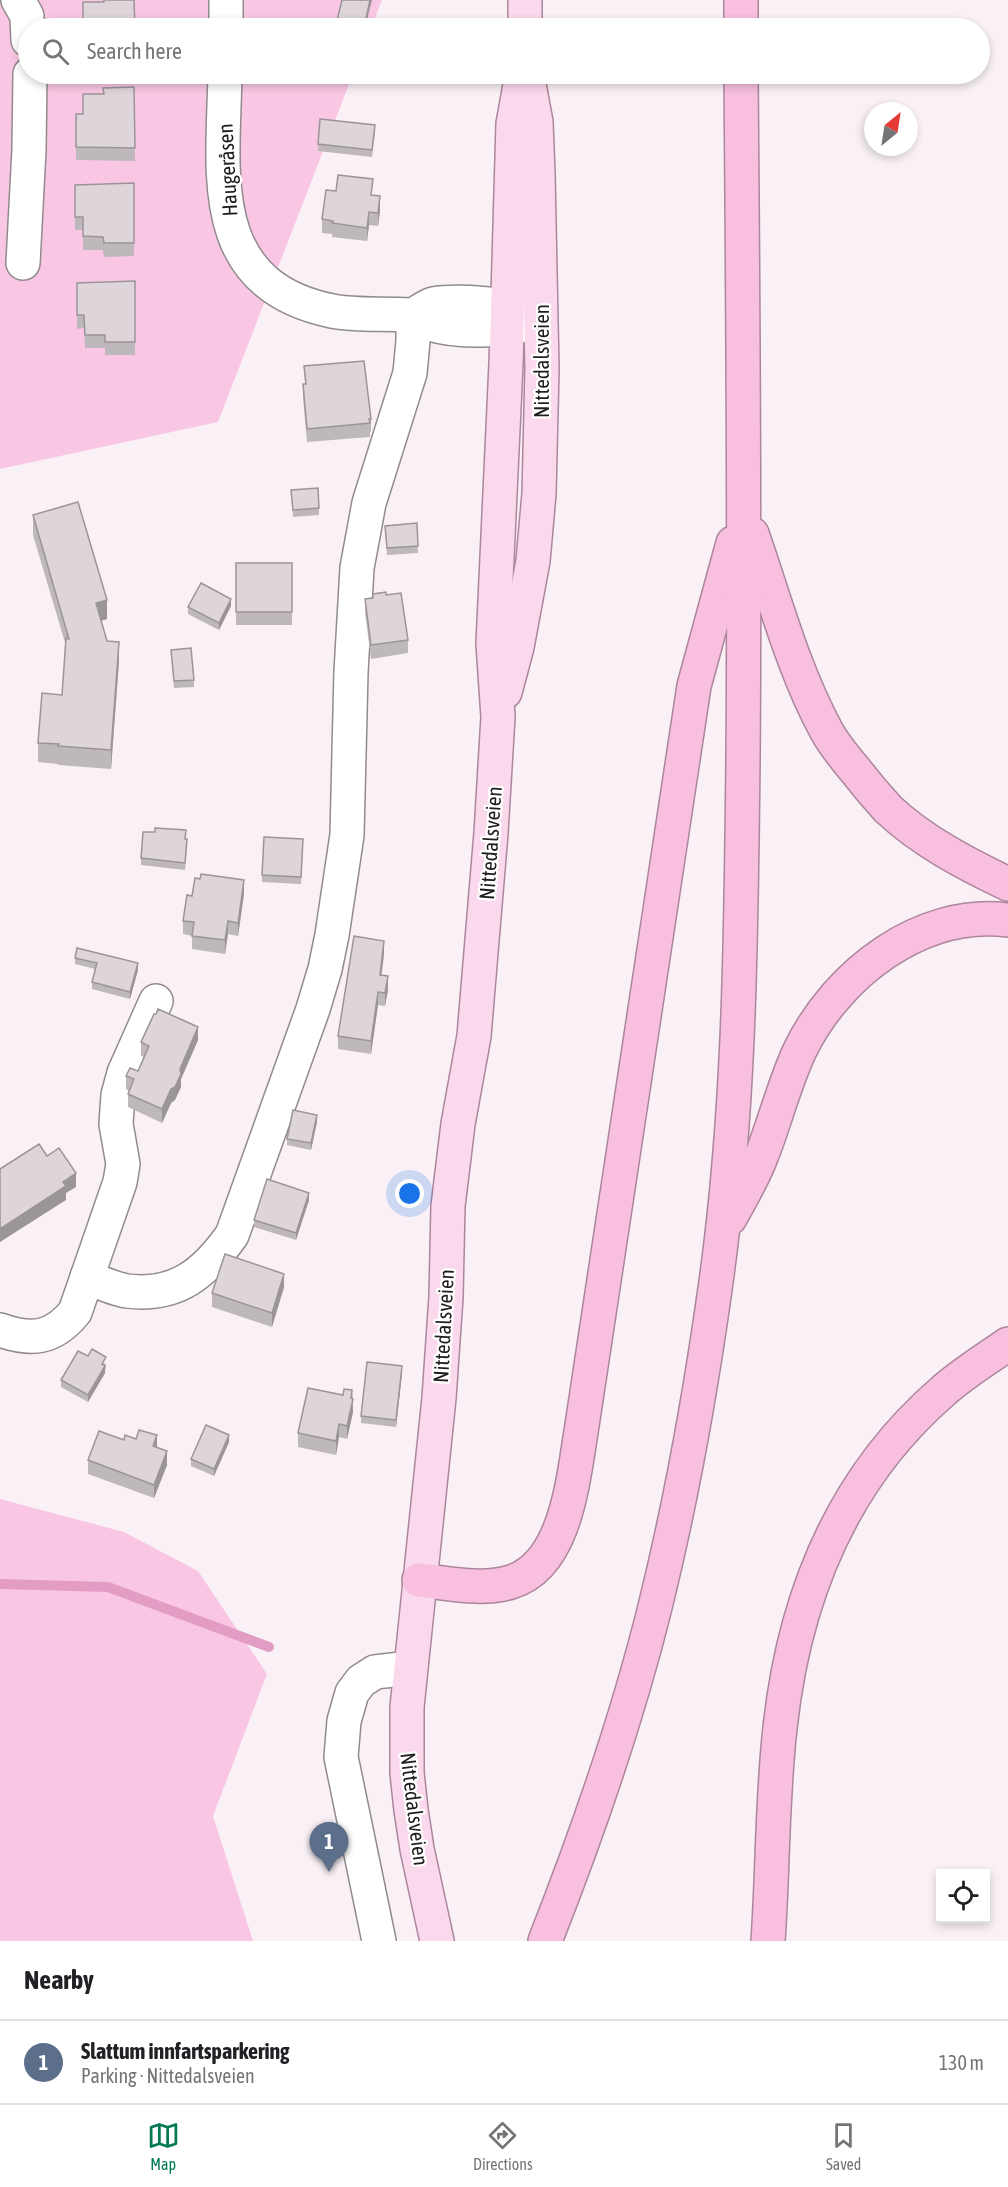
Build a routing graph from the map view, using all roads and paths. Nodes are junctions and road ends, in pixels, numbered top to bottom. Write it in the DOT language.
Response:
graph roads {
  1 [pos="18,0"];
  2 [pos="226,0"];
  3 [pos="525,0"];
  4 [pos="741,0"];
  5 [pos="27,18"];
  6 [pos="226,18"];
  7 [pos="525,18"];
  8 [pos="741,18"];
  9 [pos="30,84"];
  10 [pos="225,84"];
  11 [pos="520,84"];
  12 [pos="529,84"];
  13 [pos="741,84"];
  14 [pos="23,263"];
  15 [pos="413,315"];
  16 [pos="542,316"];
  17 [pos="507,318"];
  18 [pos="743,510"];
  19 [pos="498,717"];
  20 [pos="1008,884"];
  21 [pos="1008,920"];
  22 [pos="156,1001"];
  23 [pos="721,1236"];
  24 [pos="87,1277"];
  25 [pos="0,1330"];
  26 [pos="1008,1344"];
  27 [pos="419,1580"];
  28 [pos="410,1668"];
  29 [pos="438,1938"];
  30 [pos="379,1941"];
  31 [pos="545,1941"];
  32 [pos="768,1941"];
  1 -- 5 [label="street"];
  2 -- 6 [label="street"];
  3 -- 7 [label="main road"];
  4 -- 8 [label="highway"];
  9 -- 14 [label="street"];
  10 -- 15 [label="street, Haugeråsen"];
  11 -- 17 [label="main road, Nittedalsveien"];
  12 -- 16 [label="main road, Nittedalsveien"];
  13 -- 18 [label="highway"];
  15 -- 17 [label="street, Haugeråsen"];
  15 -- 24 [label="street"];
  16 -- 17 [label="street, Haugeråsen"];
  16 -- 19 [label="main road, Nittedalsveien"];
  17 -- 19 [label="main road, Nittedalsveien"];
  18 -- 20 [label="highway"];
  18 -- 23 [label="highway"];
  18 -- 27 [label="highway"];
  19 -- 27 [label="main road, Nittedalsveien"];
  21 -- 23 [label="highway"];
  22 -- 24 [label="street"];
  23 -- 31 [label="highway"];
  24 -- 25 [label="street"];
  26 -- 32 [label="highway"];
  27 -- 28 [label="main road, Nittedalsveien"];
  28 -- 29 [label="main road, Nittedalsveien"];
  28 -- 30 [label="street"];
}
